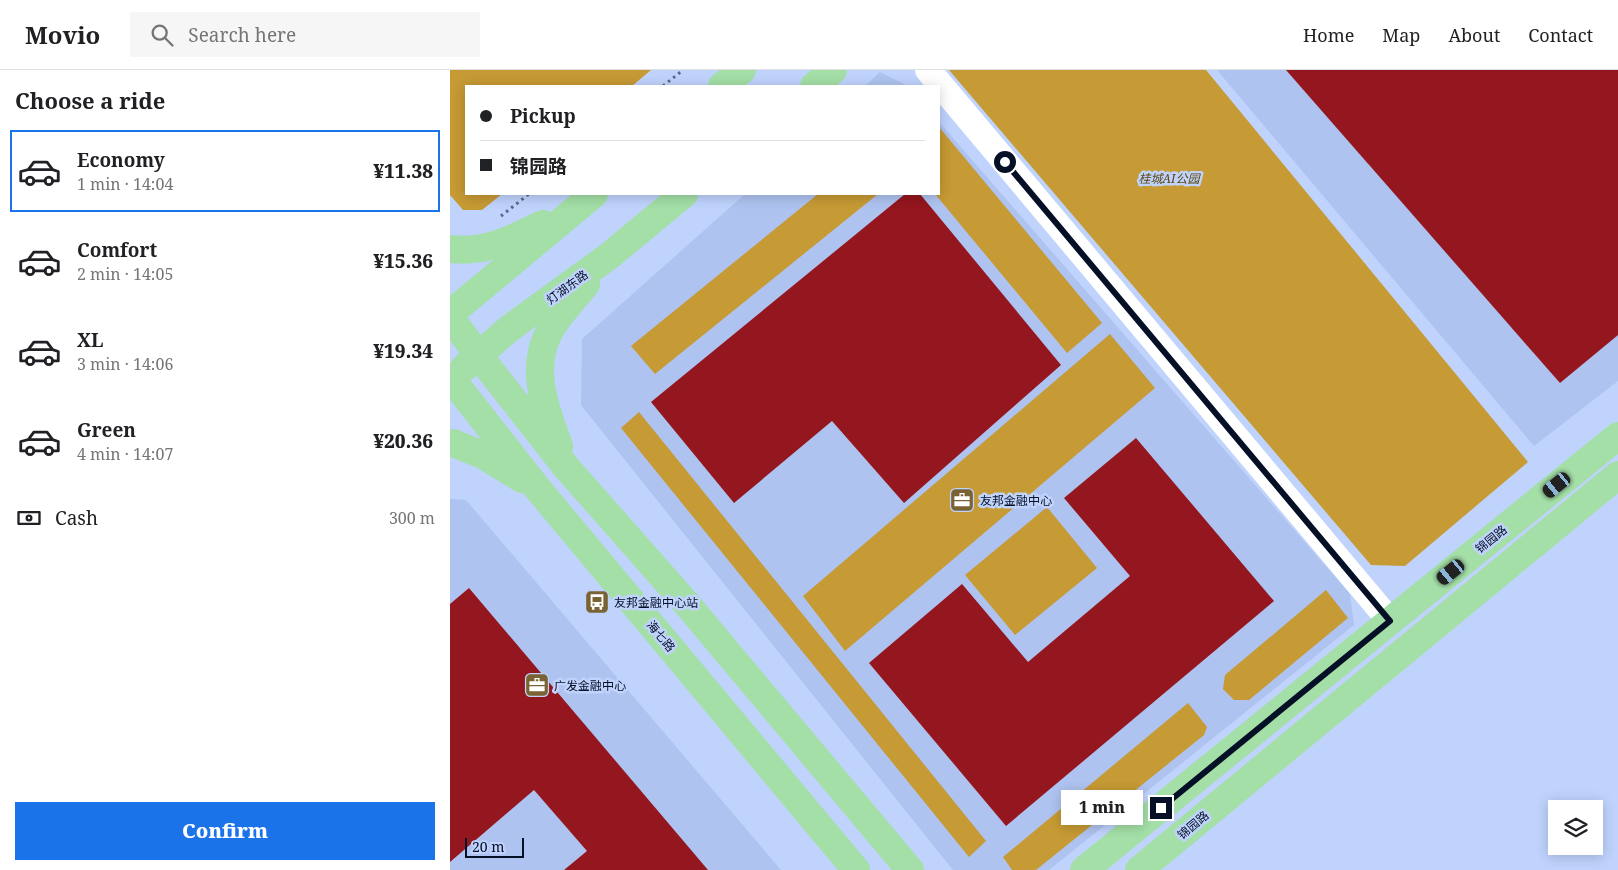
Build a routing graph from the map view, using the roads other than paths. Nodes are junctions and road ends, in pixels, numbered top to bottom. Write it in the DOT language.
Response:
graph roads {
  1 [pos="742,70"];
  2 [pos="833,70"];
  3 [pos="928,70"];
  4 [pos="723,85"];
  5 [pos="815,85"];
  6 [pos="593,195"];
  7 [pos="683,195"];
  8 [pos="572,212"];
  9 [pos="450,249"];
  10 [pos="609,256"];
  11 [pos="450,316"];
  12 [pos="479,356"];
  13 [pos="450,378"];
  14 [pos="1618,436"];
  15 [pos="450,443"];
  16 [pos="566,467"];
  17 [pos="1618,475"];
  18 [pos="538,489"];
  19 [pos="1390,621"];
  20 [pos="887,843"];
  21 [pos="855,869"];
  22 [pos="910,870"];
  23 [pos="924,870"];
  24 [pos="1084,870"];
  25 [pos="1139,870"];
  1 -- 4 [label="main road"];
  2 -- 5 [label="main road"];
  3 -- 19 [label="street"];
  6 -- 8 [label="main road"];
  7 -- 10 [label="main road, 灯湖东路"];
  8 -- 9 [label="main road"];
  8 -- 11 [label="main road"];
  10 -- 12 [label="main road, 灯湖东路"];
  10 -- 16 [label="main road"];
  11 -- 12 [label="main road"];
  12 -- 13 [label="main road, 灯湖东路"];
  12 -- 16 [label="main road"];
  13 -- 18 [label="main road, 海七路"];
  14 -- 19 [label="main road, 锦园路"];
  15 -- 18 [label="main road"];
  16 -- 20 [label="main road"];
  17 -- 25 [label="main road, 锦园路"];
  18 -- 21 [label="main road, 海七路"];
  19 -- 24 [label="main road, 锦园路"];
  20 -- 22 [label="main road"];
  20 -- 23 [label="main road"];
}
